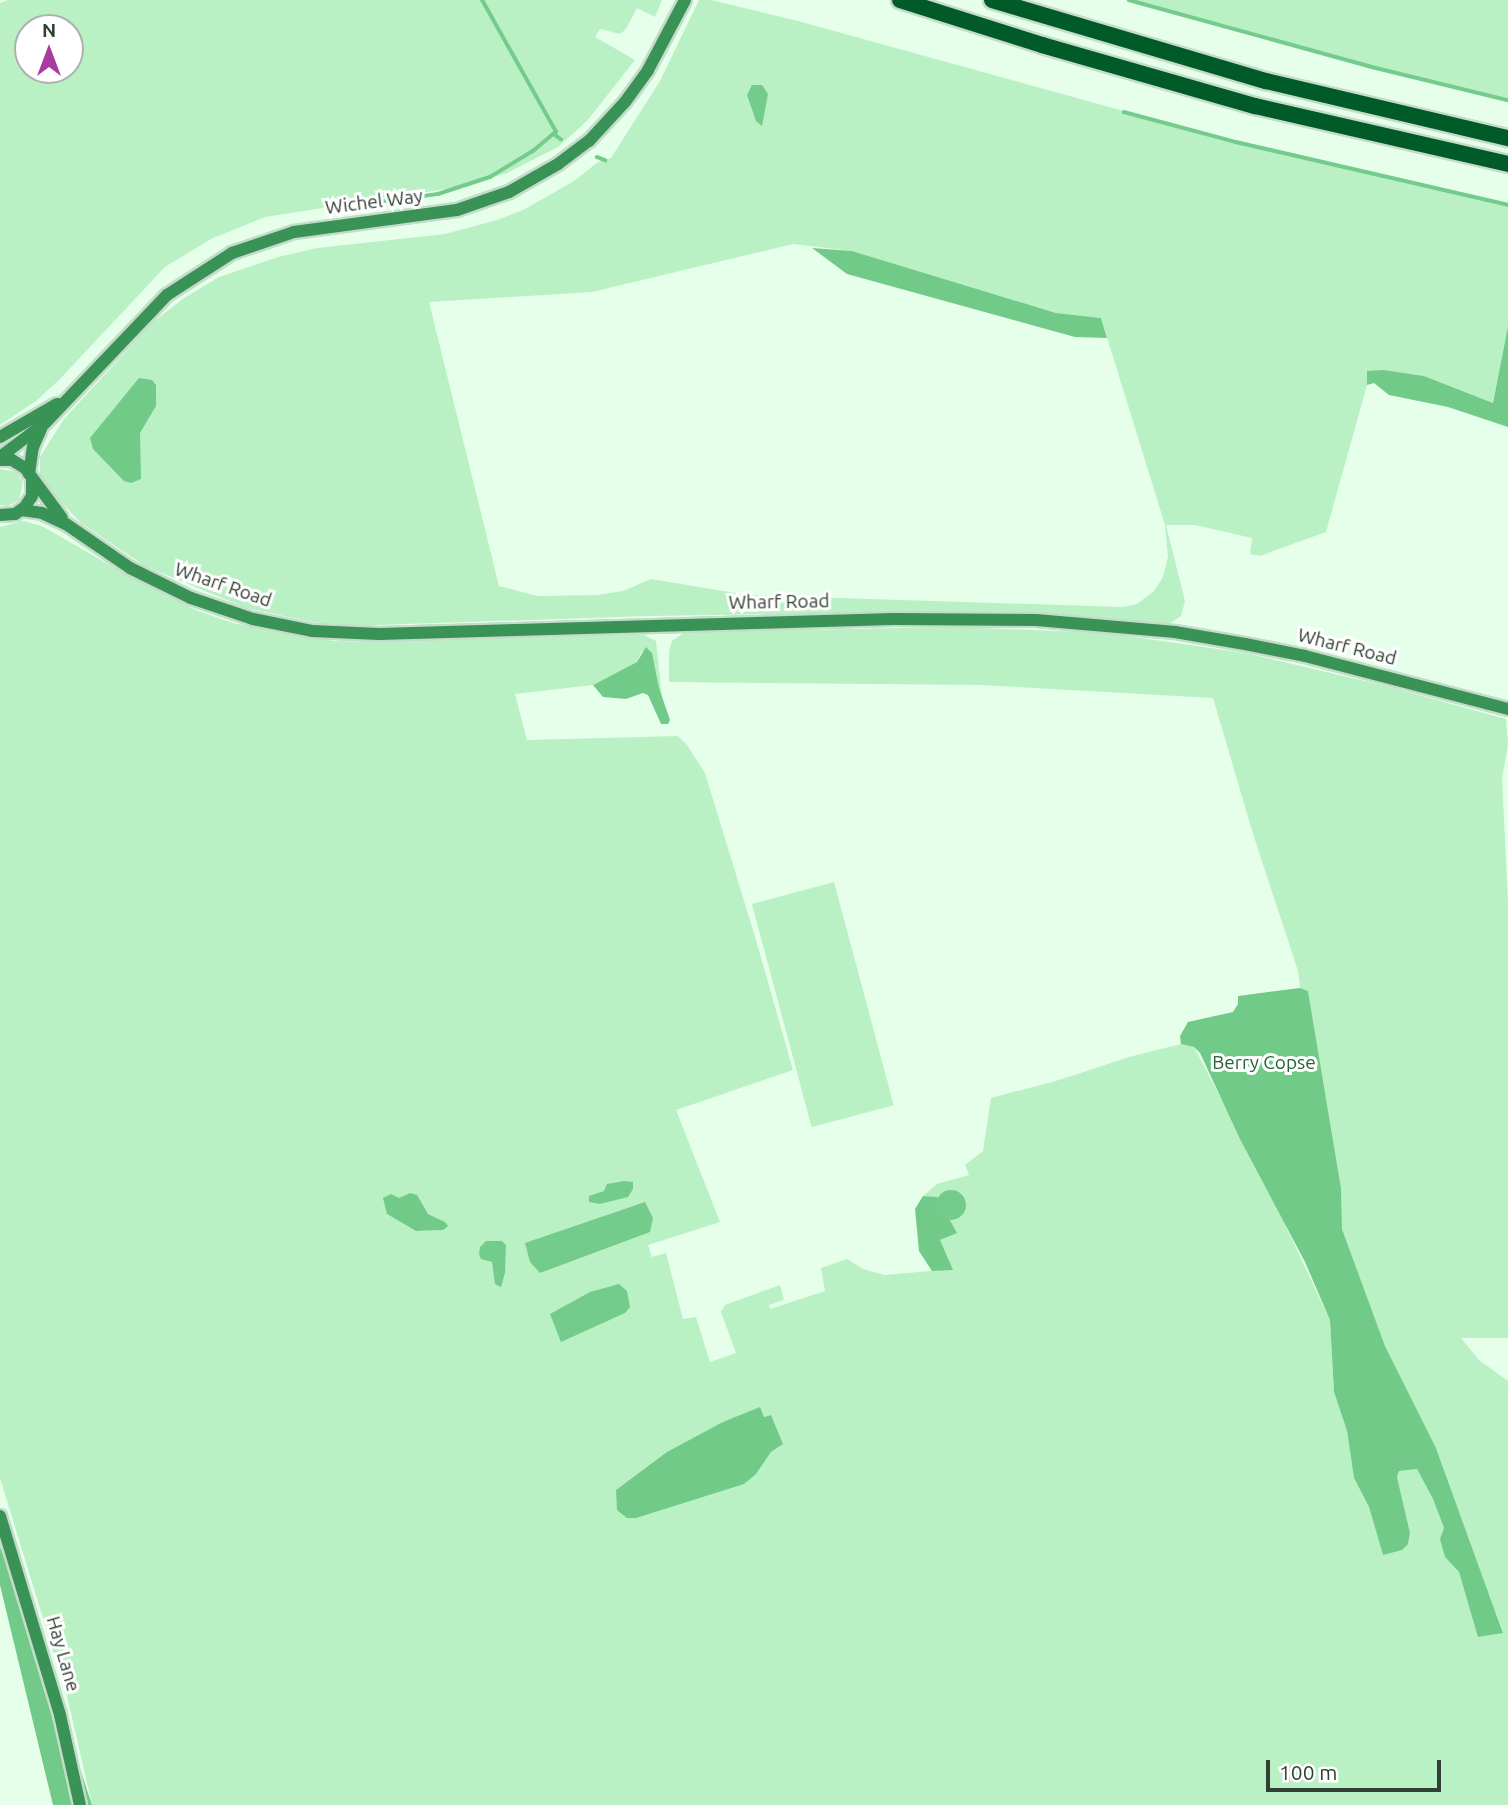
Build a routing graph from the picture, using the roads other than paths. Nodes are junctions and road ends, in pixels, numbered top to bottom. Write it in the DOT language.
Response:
graph roads {
  1 [pos="685,0"];
  2 [pos="900,0"];
  3 [pos="992,0"];
  4 [pos="1508,138"];
  5 [pos="1508,164"];
  6 [pos="69,396"];
  7 [pos="45,423"];
  8 [pos="0,437"];
  9 [pos="0,458"];
  10 [pos="31,477"];
  11 [pos="21,510"];
  12 [pos="0,515"];
  13 [pos="66,524"];
  14 [pos="1508,709"];
  15 [pos="0,1516"];
  16 [pos="80,1805"];
  1 -- 6 [label="main road, Wichel Way"];
  2 -- 5 [label="highway"];
  3 -- 4 [label="highway"];
  6 -- 7 [label="main road, Wichel Way"];
  6 -- 8 [label="main road"];
  7 -- 9 [label="main road, Wichel Way"];
  7 -- 10 [label="main road, Wichel Way"];
  9 -- 10 [label="main road, Wharf Road"];
  10 -- 11 [label="main road"];
  10 -- 13 [label="main road, Wharf Road"];
  11 -- 12 [label="main road, Wharf Road"];
  11 -- 13 [label="main road, Wharf Road"];
  13 -- 14 [label="main road, Wharf Road"];
  15 -- 16 [label="main road, Hay Lane"];
}
